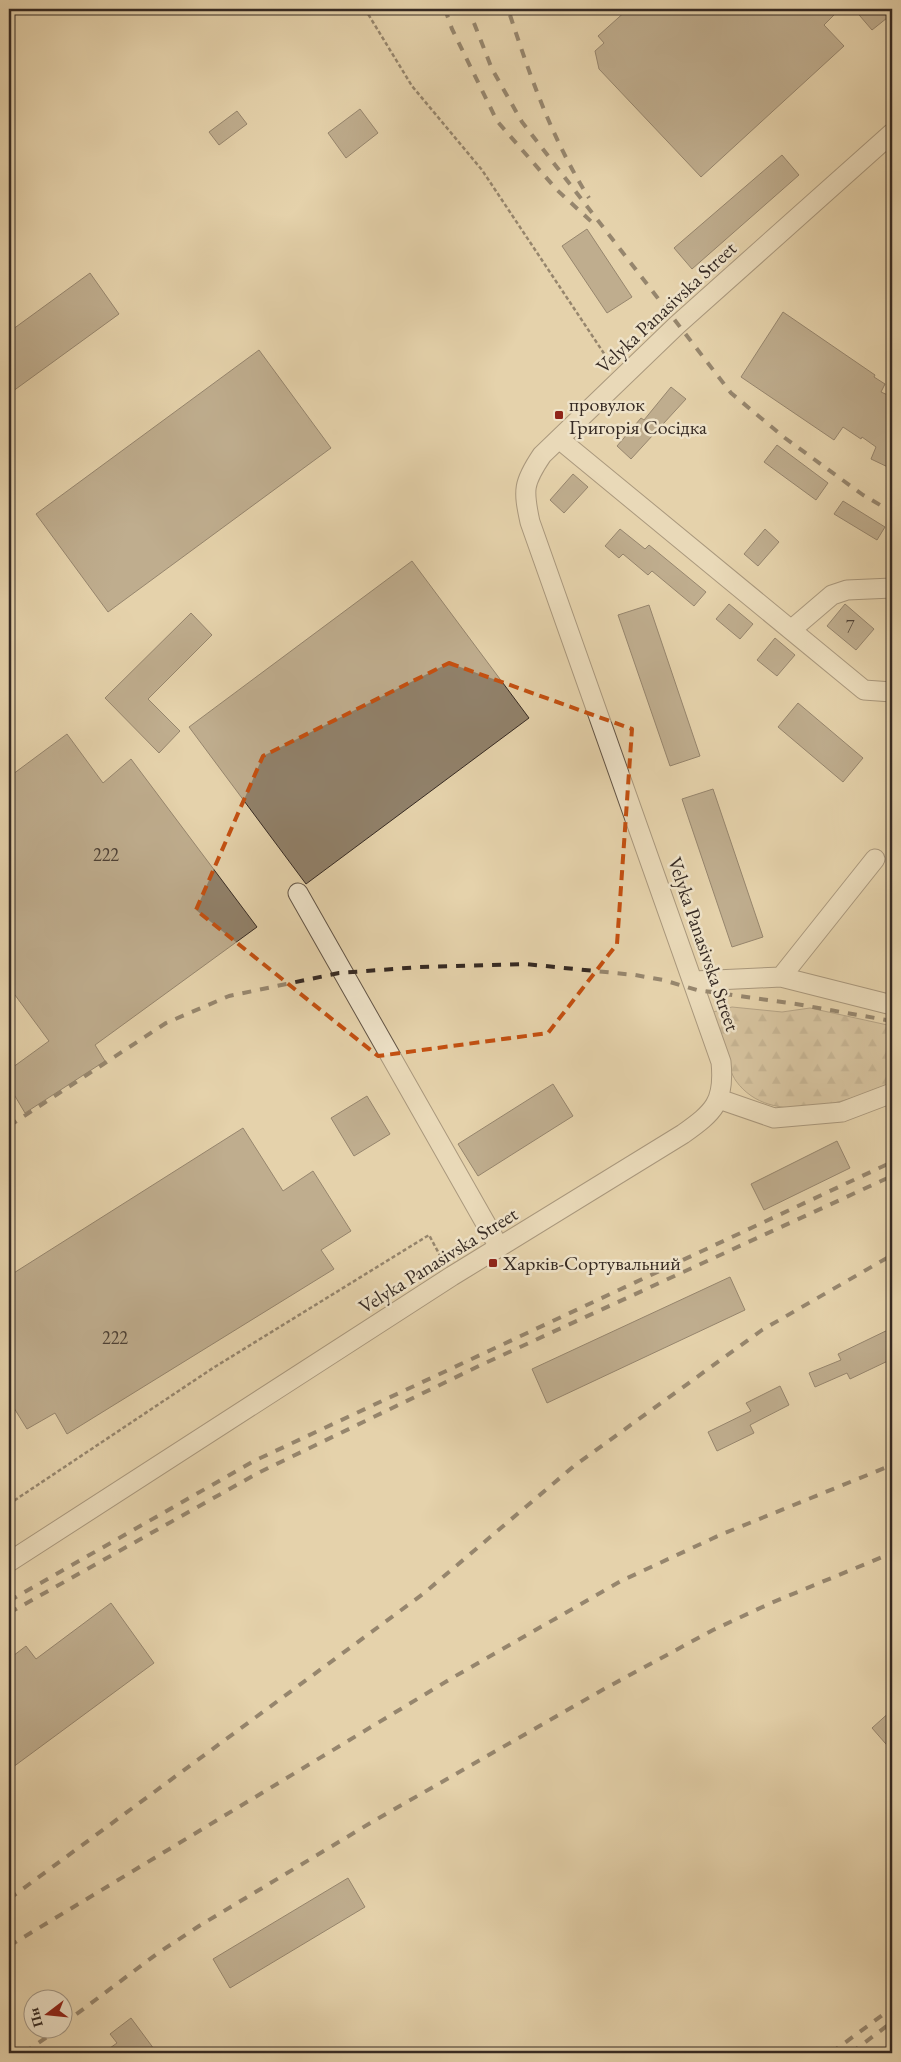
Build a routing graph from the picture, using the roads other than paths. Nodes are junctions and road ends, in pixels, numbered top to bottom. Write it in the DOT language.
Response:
graph roads {
  1 [pos="892,133"];
  2 [pos="559,440"];
  3 [pos="892,588"];
  4 [pos="791,630"];
  5 [pos="892,692"];
  6 [pos="875,859"];
  7 [pos="298,893"];
  8 [pos="781,977"];
  9 [pos="694,980"];
  10 [pos="892,1005"];
  11 [pos="892,1093"];
  12 [pos="719,1099"];
  13 [pos="499,1247"];
  14 [pos="9,1562"];
  1 -- 2 [label="street, Velyka Panasivska Street"];
  2 -- 4 [label="street"];
  2 -- 9 [label="street, Velyka Panasivska Street"];
  3 -- 4 [label="street"];
  4 -- 5 [label="street"];
  6 -- 8 [label="street"];
  7 -- 13 [label="street"];
  8 -- 9 [label="street"];
  8 -- 10 [label="street"];
  9 -- 12 [label="street, Velyka Panasivska Street"];
  11 -- 12 [label="street"];
  12 -- 13 [label="street, Velyka Panasivska Street"];
  13 -- 14 [label="street, Velyka Panasivska Street"];
}
